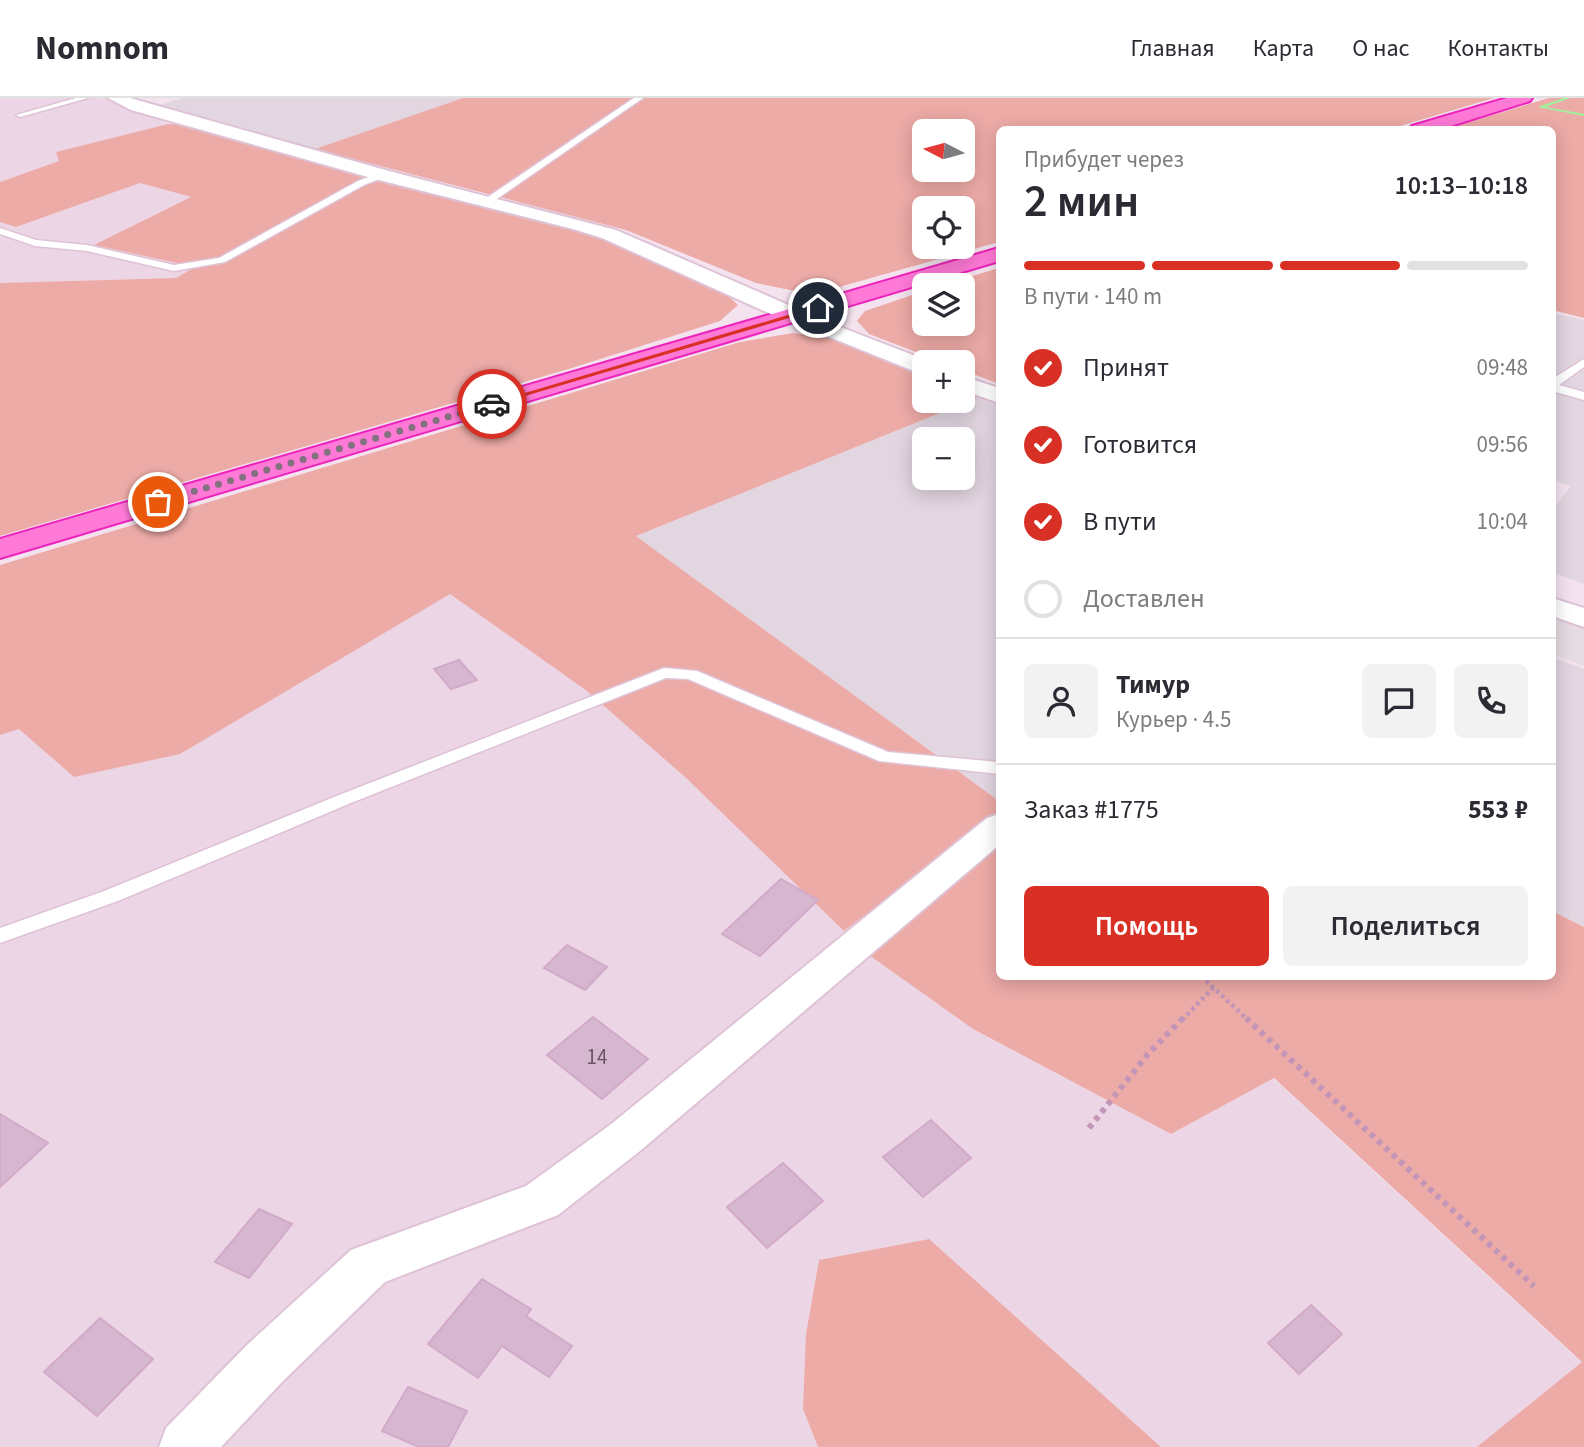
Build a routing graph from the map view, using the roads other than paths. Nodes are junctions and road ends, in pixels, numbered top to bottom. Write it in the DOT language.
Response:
graph roads {
  1 [pos="84,98"];
  2 [pos="116,98"];
  3 [pos="639,98"];
  4 [pos="1524,98"];
  5 [pos="20,115"];
  6 [pos="1431,126"];
  7 [pos="382,175"];
  8 [pos="488,201"];
  9 [pos="0,231"];
  10 [pos="996,255"];
  11 [pos="792,315"];
  12 [pos="912,362"];
  13 [pos="1584,362"];
  14 [pos="1556,383"];
  15 [pos="975,387"];
  16 [pos="1556,387"];
  17 [pos="996,395"];
  18 [pos="1584,396"];
  19 [pos="0,549"];
  20 [pos="1556,608"];
  21 [pos="1584,618"];
  22 [pos="996,768"];
  23 [pos="996,829"];
  24 [pos="0,936"];
  25 [pos="185,1447"];
  1 -- 5 [label="lane"];
  2 -- 7 [label="street"];
  3 -- 8 [label="lane"];
  4 -- 6 [label="highway"];
  7 -- 8 [label="street"];
  7 -- 9 [label="lane"];
  8 -- 11 [label="street"];
  10 -- 11 [label="highway"];
  11 -- 12 [label="street"];
  11 -- 19 [label="highway"];
  13 -- 14 [label="lane"];
  15 -- 17 [label="street"];
  16 -- 18 [label="lane"];
  20 -- 21 [label="street"];
  22 -- 24 [label="lane"];
  23 -- 25 [label="street"];
}
